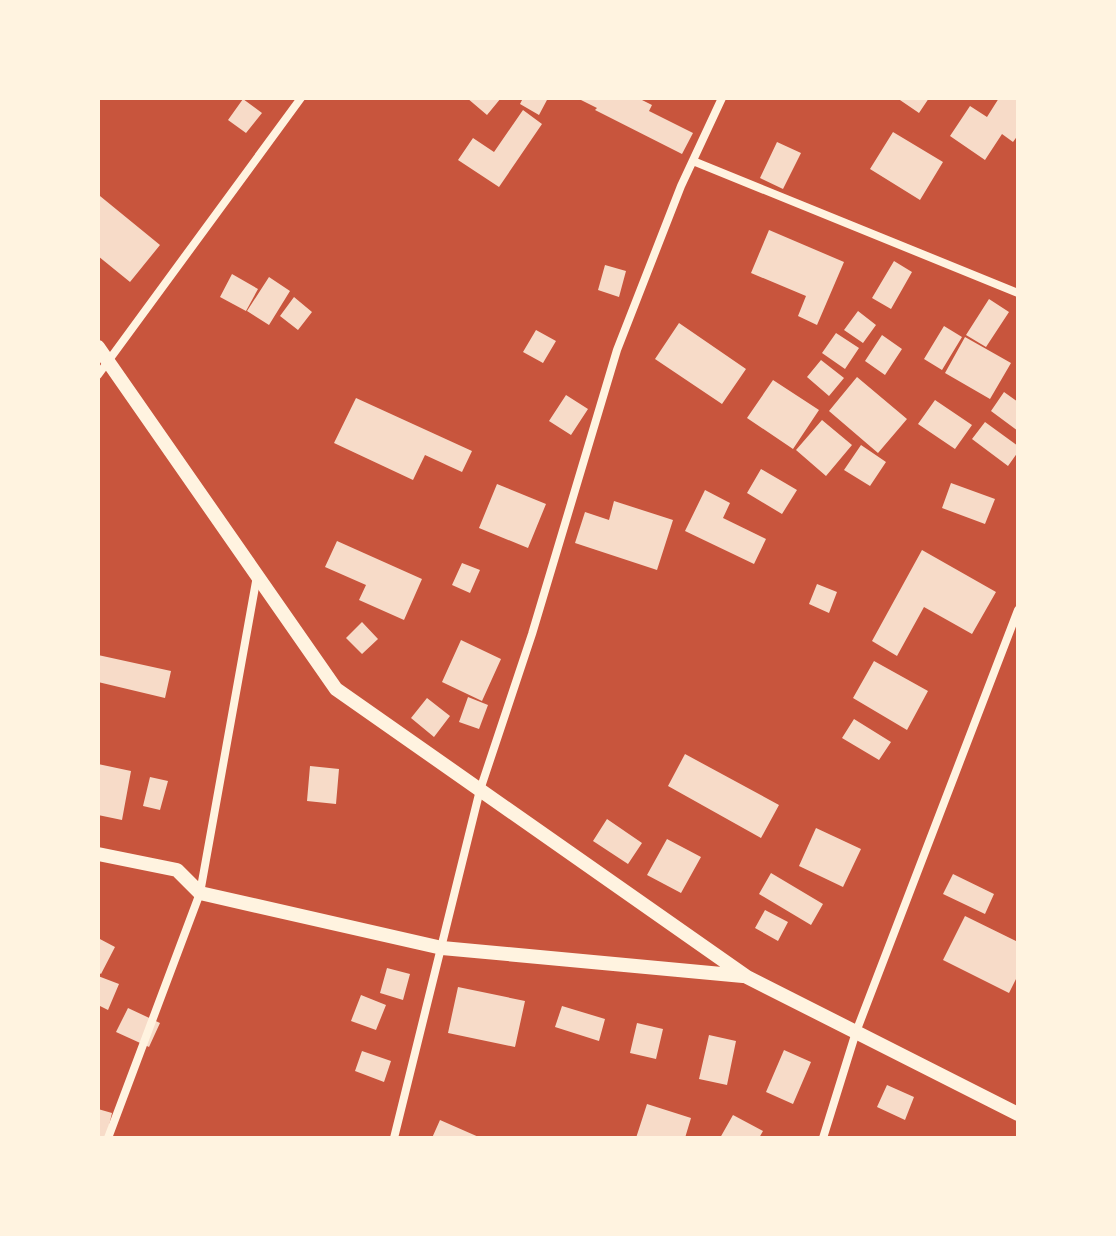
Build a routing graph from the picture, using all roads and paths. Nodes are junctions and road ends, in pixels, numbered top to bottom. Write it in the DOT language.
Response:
graph roads {
  1 [pos="301,98"];
  2 [pos="722,98"];
  3 [pos="693,161"];
  4 [pos="1018,293"];
  5 [pos="98,347"];
  6 [pos="108,359"];
  7 [pos="98,375"];
  8 [pos="258,575"];
  9 [pos="1018,610"];
  10 [pos="480,790"];
  11 [pos="98,854"];
  12 [pos="200,893"];
  13 [pos="442,948"];
  14 [pos="747,977"];
  15 [pos="856,1032"];
  16 [pos="1018,1114"];
  17 [pos="108,1138"];
  18 [pos="394,1138"];
  19 [pos="823,1138"];
  1 -- 6 [label="street"];
  2 -- 3 [label="street"];
  3 -- 4 [label="street"];
  3 -- 10 [label="street"];
  5 -- 6 [label="street"];
  6 -- 7 [label="street"];
  6 -- 8 [label="street"];
  8 -- 10 [label="street"];
  8 -- 12 [label="street"];
  9 -- 15 [label="street"];
  10 -- 13 [label="street"];
  10 -- 14 [label="street"];
  11 -- 12 [label="street"];
  12 -- 13 [label="street"];
  12 -- 17 [label="street"];
  13 -- 14 [label="street"];
  13 -- 18 [label="street"];
  14 -- 15 [label="street"];
  15 -- 16 [label="street"];
  15 -- 19 [label="street"];
}
